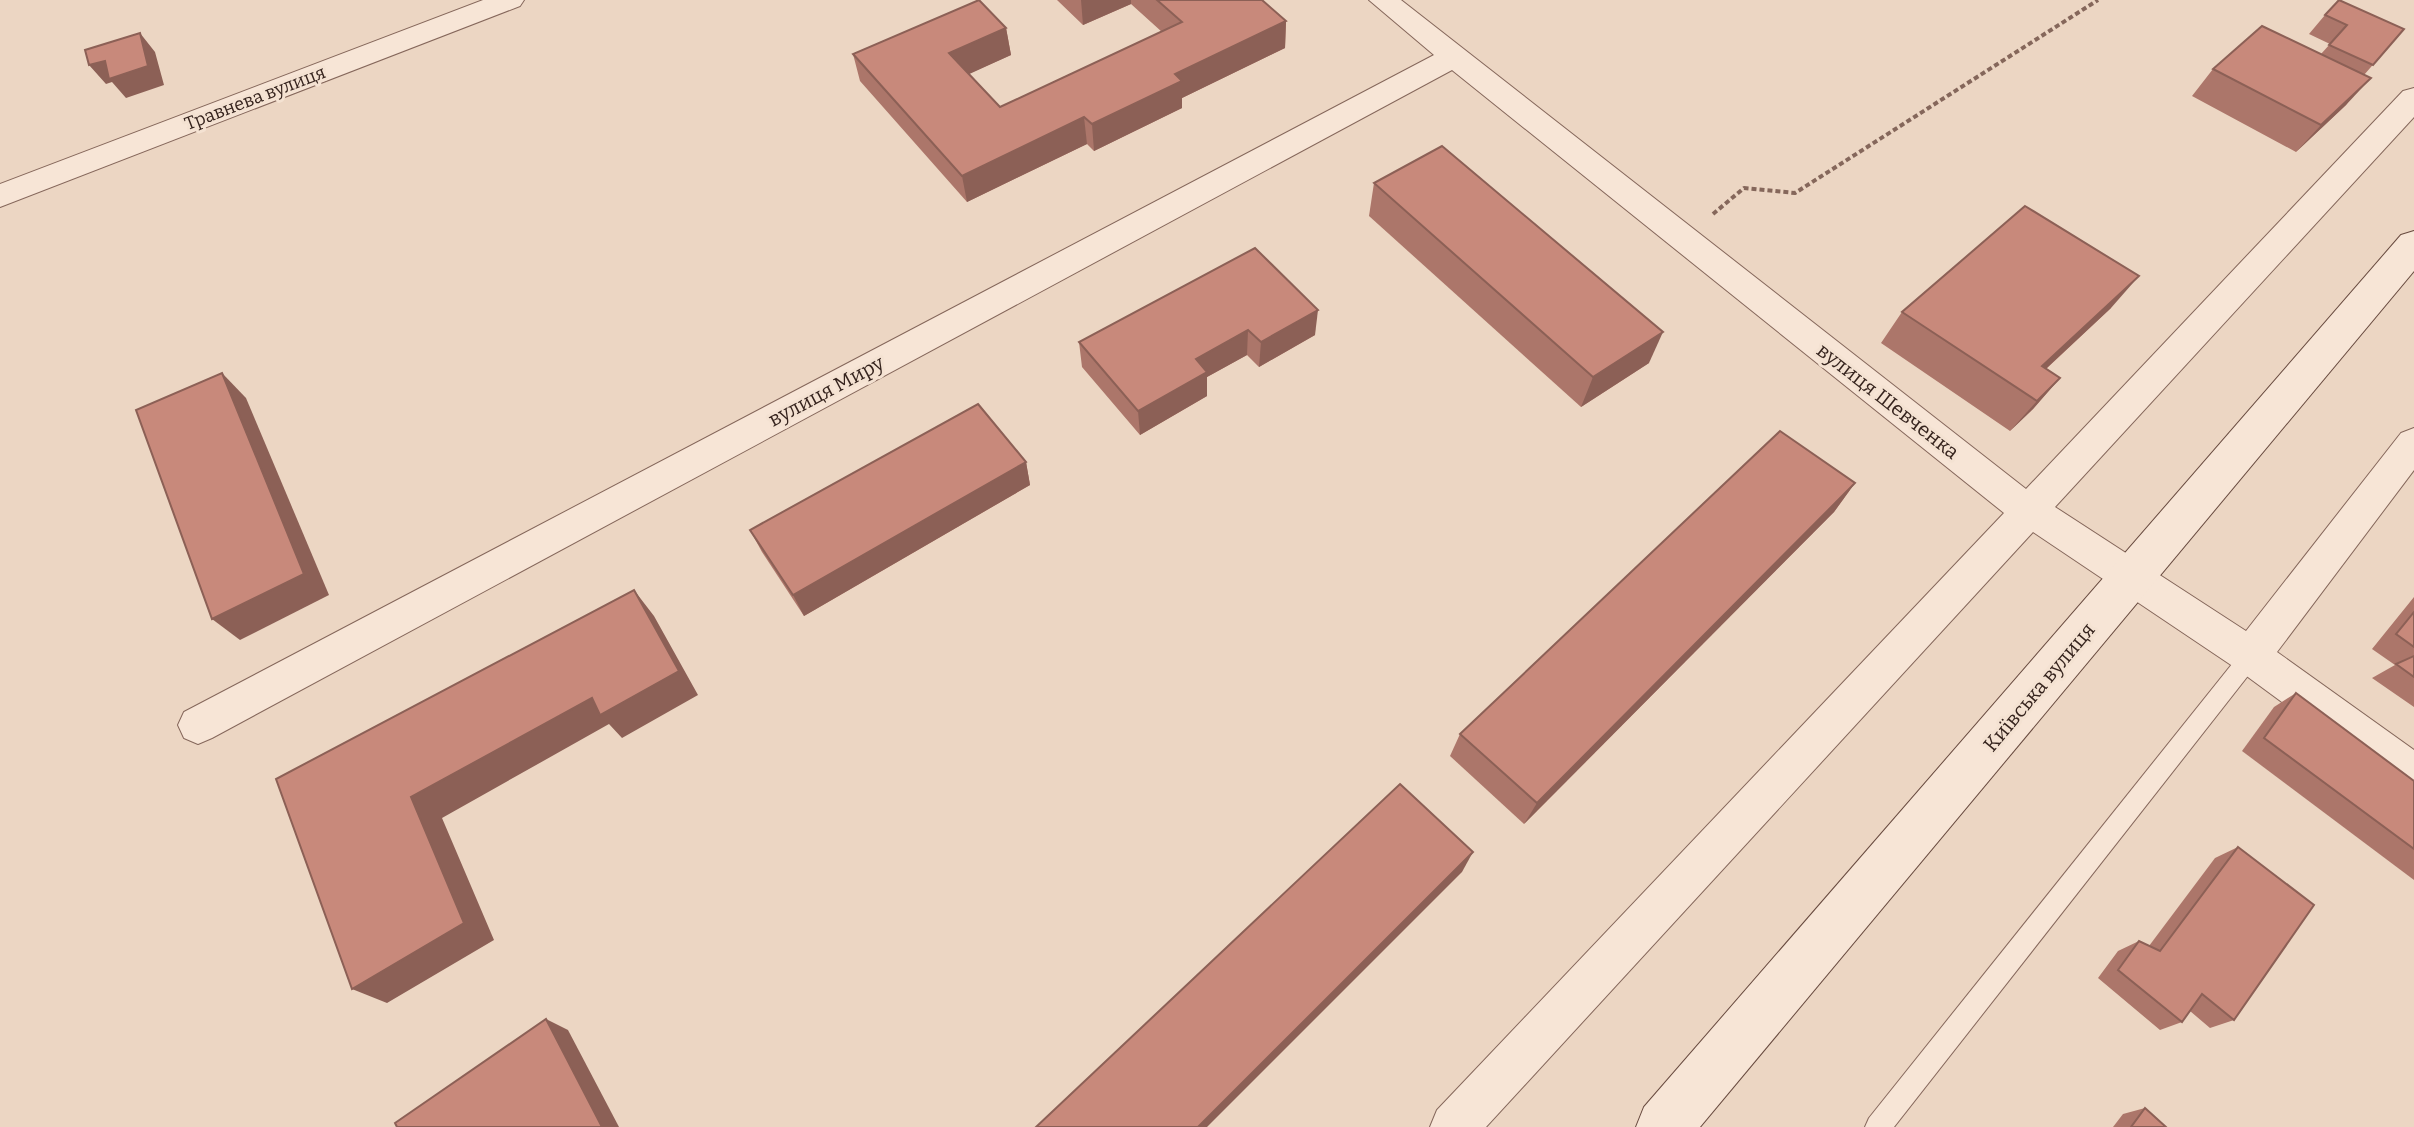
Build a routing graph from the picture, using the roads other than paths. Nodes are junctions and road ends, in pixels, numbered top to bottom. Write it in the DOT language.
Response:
graph roads {
  1 [pos="510,0"];
  2 [pos="1383,0"];
  3 [pos="1453,57"];
  4 [pos="2414,98"];
  5 [pos="0,196"];
  6 [pos="2414,245"];
  7 [pos="2414,443"];
  8 [pos="2028,510"];
  9 [pos="2132,578"];
  10 [pos="2251,656"];
  11 [pos="198,725"];
  12 [pos="2414,774"];
  13 [pos="1673,1123"];
  14 [pos="1454,1127"];
  15 [pos="1878,1127"];
  1 -- 5 [label="street, Травнева вулиця"];
  2 -- 3 [label="street, вулиця Шевченка"];
  3 -- 8 [label="street, вулиця Шевченка"];
  3 -- 11 [label="street, вулиця Миру"];
  4 -- 8 [label="street"];
  6 -- 9 [label="main road, Київська вулиця"];
  7 -- 10 [label="street"];
  8 -- 9 [label="street, вулиця Шевченка"];
  8 -- 14 [label="street"];
  9 -- 10 [label="street, вулиця Шевченка"];
  9 -- 13 [label="main road, Київська вулиця"];
  10 -- 12 [label="street, вулиця Шевченка"];
  10 -- 15 [label="lane"];
}
